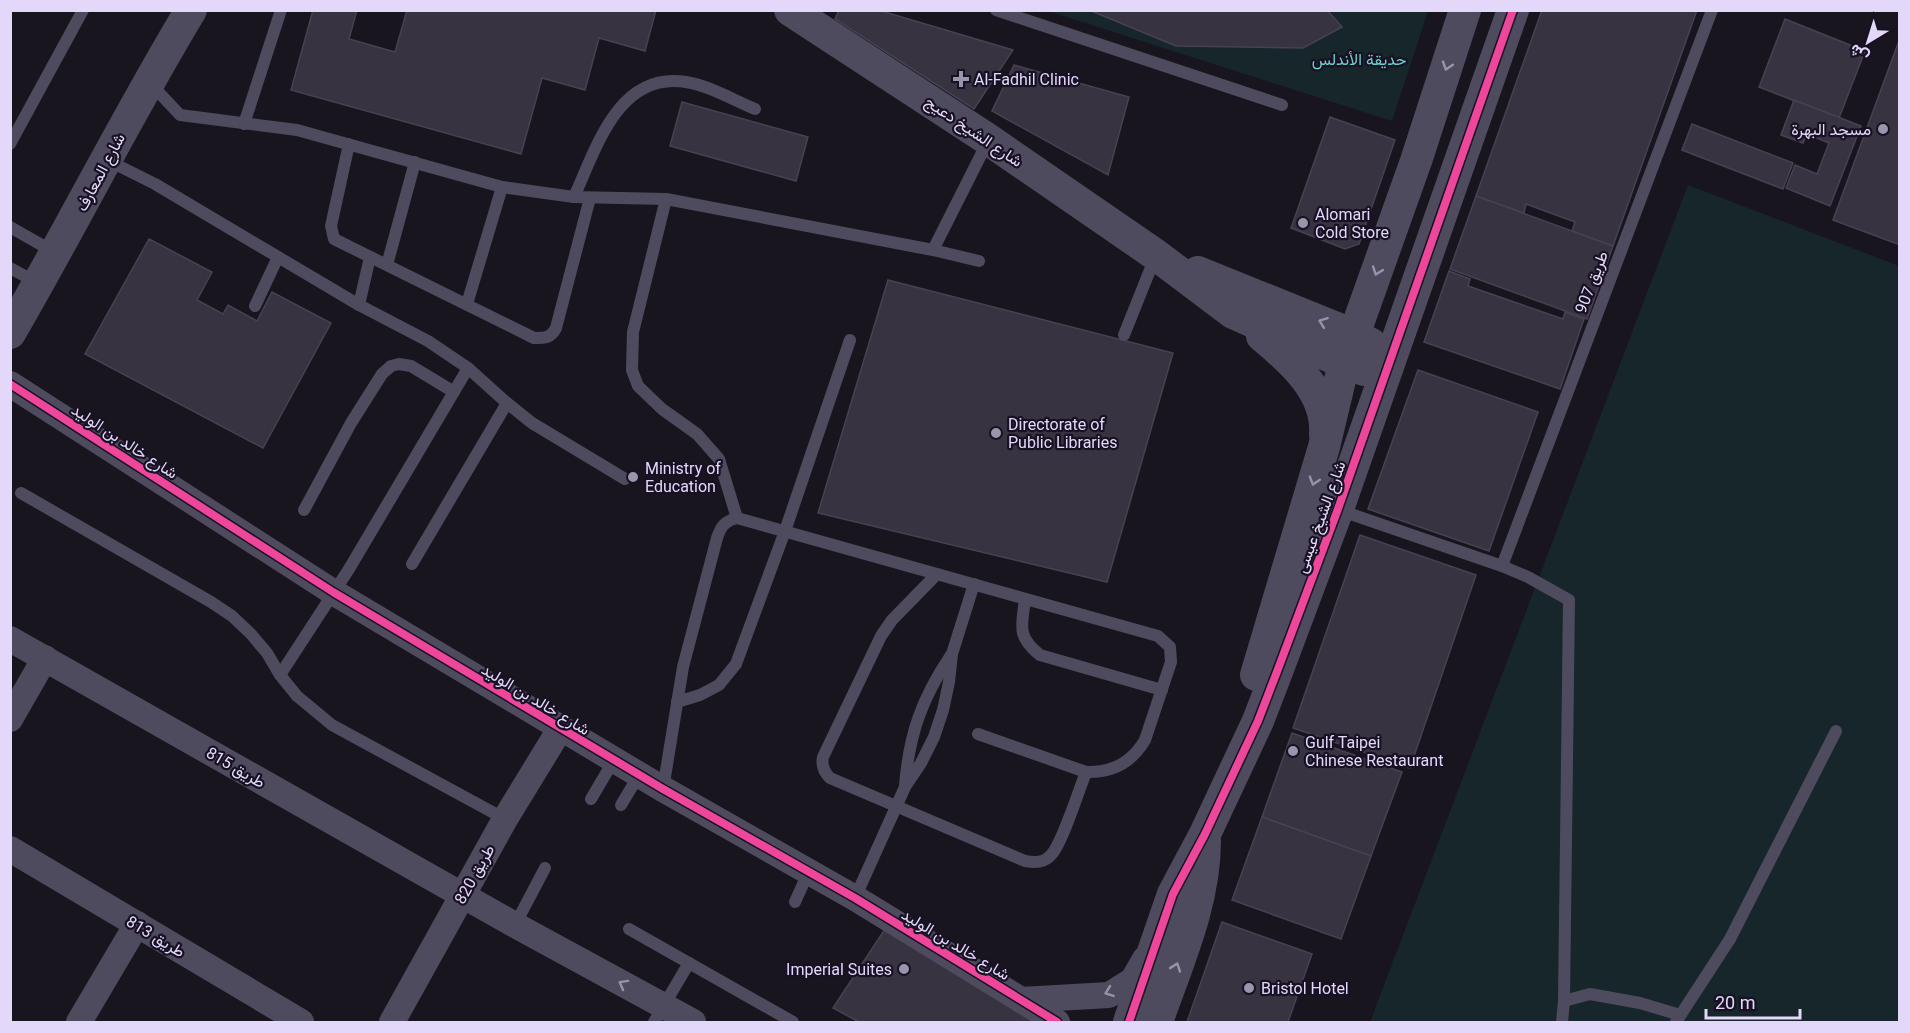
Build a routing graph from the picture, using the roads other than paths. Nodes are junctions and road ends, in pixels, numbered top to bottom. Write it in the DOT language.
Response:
graph roads {
  1 [pos="83,10"];
  2 [pos="190,10"];
  3 [pos="280,10"];
  4 [pos="790,10"];
  5 [pos="996,10"];
  6 [pos="1465,10"];
  7 [pos="1513,10"];
  8 [pos="1713,10"];
  9 [pos="148,81"];
  10 [pos="1282,105"];
  11 [pos="755,109"];
  12 [pos="244,124"];
  13 [pos="989,140"];
  14 [pos="10,144"];
  15 [pos="349,144"];
  16 [pos="107,160"];
  17 [pos="415,162"];
  18 [pos="501,187"];
  19 [pos="574,197"];
  20 [pos="590,198"];
  21 [pos="666,199"];
  22 [pos="10,227"];
  23 [pos="933,250"];
  24 [pos="56,253"];
  25 [pos="1156,255"];
  26 [pos="278,257"];
  27 [pos="370,257"];
  28 [pos="979,261"];
  29 [pos="387,266"];
  30 [pos="10,268"];
  31 [pos="39,284"];
  32 [pos="467,304"];
  33 [pos="358,305"];
  34 [pos="255,306"];
  35 [pos="1233,313"];
  36 [pos="10,333"];
  37 [pos="1124,335"];
  38 [pos="850,340"];
  39 [pos="1349,349"];
  40 [pos="1385,366"];
  41 [pos="468,368"];
  42 [pos="10,384"];
  43 [pos="454,392"];
  44 [pos="507,404"];
  45 [pos="1324,447"];
  46 [pos="626,479"];
  47 [pos="21,493"];
  48 [pos="1338,509"];
  49 [pos="304,510"];
  50 [pos="737,518"];
  51 [pos="785,531"];
  52 [pos="412,564"];
  53 [pos="1502,566"];
  54 [pos="937,574"];
  55 [pos="974,584"];
  56 [pos="333,592"];
  57 [pos="1025,598"];
  58 [pos="10,639"];
  59 [pos="952,654"];
  60 [pos="45,658"];
  61 [pos="280,675"];
  62 [pos="1162,690"];
  63 [pos="677,702"];
  64 [pos="10,719"];
  65 [pos="560,729"];
  66 [pos="1836,731"];
  67 [pos="978,734"];
  68 [pos="1250,735"];
  69 [pos="614,760"];
  70 [pos="1086,772"];
  71 [pos="639,774"];
  72 [pos="905,787"];
  73 [pos="663,789"];
  74 [pos="591,799"];
  75 [pos="621,806"];
  76 [pos="897,807"];
  77 [pos="505,819"];
  78 [pos="1205,834"];
  79 [pos="10,849"];
  80 [pos="545,868"];
  81 [pos="809,871"];
  82 [pos="462,896"];
  83 [pos="855,898"];
  84 [pos="795,902"];
  85 [pos="137,924"];
  86 [pos="515,925"];
  87 [pos="629,929"];
  88 [pos="1159,935"];
  89 [pos="689,963"];
  90 [pos="1021,1000"];
  91 [pos="1564,1001"];
  92 [pos="659,1015"];
  93 [pos="1678,1019"];
  94 [pos="79,1023"];
  95 [pos="302,1023"];
  96 [pos="392,1023"];
  97 [pos="693,1023"];
  98 [pos="793,1023"];
  99 [pos="1057,1023"];
  100 [pos="1129,1023"];
  101 [pos="1157,1023"];
  102 [pos="1562,1023"];
  1 -- 14 [label="lane"];
  2 -- 9 [label="street, شارع المعارف"];
  3 -- 12 [label="lane"];
  4 -- 13 [label="street, شارع الشيخ دعيج"];
  5 -- 10 [label="lane"];
  6 -- 39 [label="street, شارع الشيخ عيسى, one-way"];
  7 -- 40 [label="street, شارع الشيخ عيسى"];
  8 -- 53 [label="lane, طريق 907"];
  9 -- 12 [label="lane"];
  9 -- 16 [label="street, شارع المعارف"];
  11 -- 19 [label="lane"];
  12 -- 15 [label="lane"];
  13 -- 23 [label="lane"];
  13 -- 25 [label="street, شارع الشيخ دعيج"];
  15 -- 17 [label="lane"];
  15 -- 27 [label="lane"];
  16 -- 24 [label="street, شارع المعارف"];
  16 -- 26 [label="lane"];
  17 -- 18 [label="lane"];
  17 -- 29 [label="lane"];
  18 -- 19 [label="lane"];
  18 -- 32 [label="lane"];
  19 -- 20 [label="lane"];
  20 -- 21 [label="lane"];
  20 -- 32 [label="lane"];
  21 -- 23 [label="lane"];
  21 -- 50 [label="lane"];
  22 -- 24 [label="lane"];
  23 -- 28 [label="lane"];
  24 -- 31 [label="street, شارع المعارف"];
  25 -- 35 [label="street, شارع الشيخ دعيج"];
  25 -- 37 [label="lane"];
  39 -- 25 [label="street, شارع الشيخ دعيج, one-way"];
  26 -- 33 [label="lane"];
  26 -- 34 [label="lane"];
  27 -- 29 [label="lane"];
  27 -- 33 [label="lane"];
  29 -- 32 [label="lane"];
  30 -- 31 [label="lane"];
  31 -- 36 [label="street, شارع المعارف"];
  33 -- 41 [label="lane"];
  35 -- 39 [label="street, شارع الشيخ دعيج"];
  35 -- 45 [label="street"];
  38 -- 51 [label="lane"];
  39 -- 40 [label="street, شارع الشيخ دعيج"];
  39 -- 45 [label="street, شارع الشيخ عيسى"];
  40 -- 48 [label="street, شارع الشيخ عيسى"];
  41 -- 43 [label="lane"];
  41 -- 44 [label="lane"];
  42 -- 56 [label="street, شارع خالد بن الوليد"];
  43 -- 49 [label="lane"];
  43 -- 56 [label="lane"];
  44 -- 46 [label="lane"];
  44 -- 52 [label="lane"];
  45 -- 68 [label="street, شارع الشيخ عيسى, one-way"];
  47 -- 61 [label="lane"];
  48 -- 53 [label="lane"];
  48 -- 68 [label="street, شارع الشيخ عيسى"];
  50 -- 51 [label="lane"];
  50 -- 63 [label="lane"];
  51 -- 54 [label="lane"];
  51 -- 63 [label="lane"];
  53 -- 91 [label="lane"];
  54 -- 55 [label="lane"];
  54 -- 76 [label="lane"];
  55 -- 57 [label="lane"];
  55 -- 59 [label="lane"];
  56 -- 61 [label="lane"];
  56 -- 65 [label="street, شارع خالد بن الوليد"];
  57 -- 62 [label="lane"];
  57 -- 62 [label="lane"];
  58 -- 60 [label="street, طريق 815"];
  59 -- 72 [label="lane"];
  59 -- 72 [label="lane"];
  60 -- 64 [label="street"];
  60 -- 82 [label="street, طريق 815"];
  61 -- 77 [label="lane"];
  62 -- 70 [label="lane"];
  63 -- 73 [label="lane"];
  65 -- 69 [label="street, شارع خالد بن الوليد"];
  65 -- 77 [label="street, طريق 820"];
  66 -- 93 [label="lane"];
  67 -- 70 [label="lane"];
  68 -- 78 [label="street, شارع الشيخ عيسى"];
  69 -- 71 [label="street, شارع خالد بن الوليد"];
  69 -- 74 [label="lane"];
  70 -- 76 [label="lane"];
  71 -- 73 [label="street, شارع خالد بن الوليد"];
  71 -- 75 [label="lane"];
  72 -- 76 [label="lane"];
  73 -- 81 [label="street, شارع خالد بن الوليد"];
  76 -- 83 [label="lane"];
  77 -- 82 [label="street, طريق 820"];
  78 -- 88 [label="street, شارع الشيخ عيسى"];
  101 -- 78 [label="street, شارع الشيخ عيسى, one-way"];
  79 -- 85 [label="street, طريق 813"];
  80 -- 86 [label="lane"];
  81 -- 83 [label="street, شارع خالد بن الوليد"];
  81 -- 84 [label="lane"];
  82 -- 86 [label="street"];
  82 -- 96 [label="street, طريق 820"];
  83 -- 90 [label="street, شارع خالد بن الوليد"];
  85 -- 94 [label="street"];
  85 -- 95 [label="street, طريق 813"];
  92 -- 86 [label="street, one-way"];
  87 -- 89 [label="lane"];
  88 -- 90 [label="street, شارع خالد بن الوليد, one-way"];
  88 -- 100 [label="street, شارع الشيخ عيسى"];
  89 -- 92 [label="lane"];
  89 -- 98 [label="lane"];
  90 -- 99 [label="street, شارع خالد بن الوليد"];
  91 -- 93 [label="lane"];
  91 -- 102 [label="lane"];
  92 -- 97 [label="street"];
}
